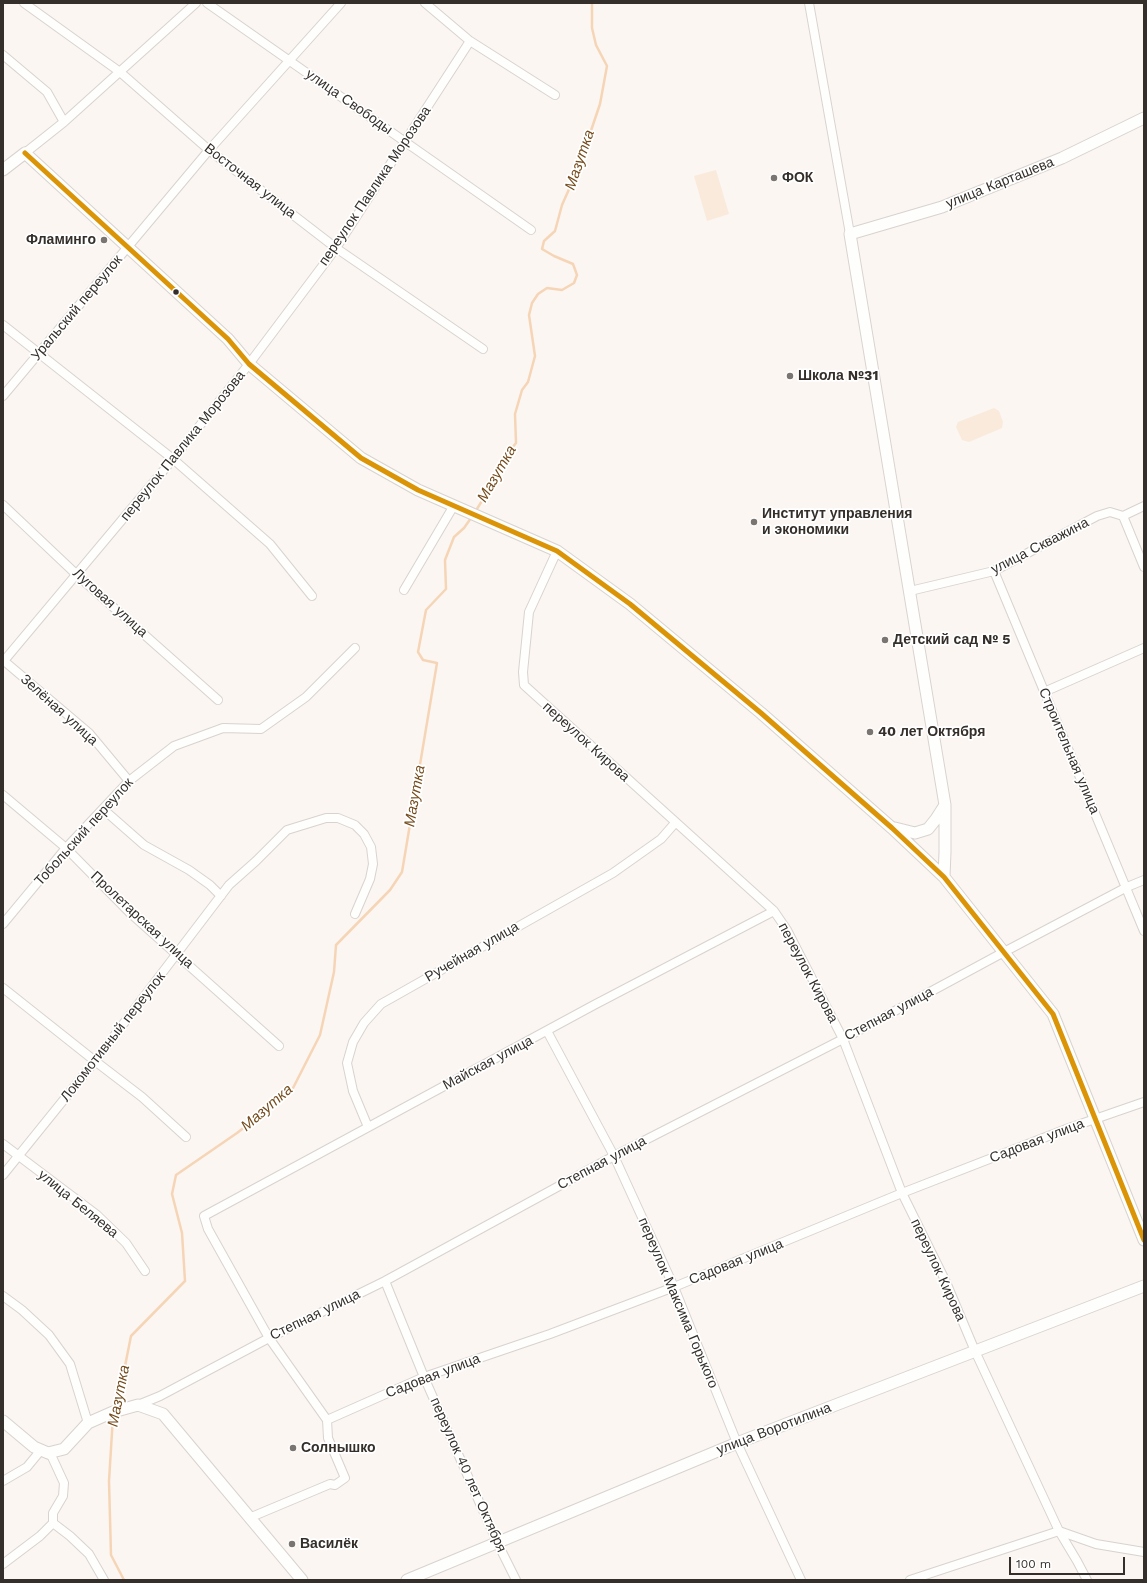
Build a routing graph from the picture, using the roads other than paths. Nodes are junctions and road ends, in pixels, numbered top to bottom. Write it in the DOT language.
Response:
graph roads {
  1 [pos="24,3"];
  2 [pos="196,3"];
  3 [pos="207,3"];
  4 [pos="341,3"];
  5 [pos="425,3"];
  6 [pos="809,3"];
  7 [pos="470,41"];
  8 [pos="3,55"];
  9 [pos="290,60"];
  10 [pos="120,72"];
  11 [pos="555,95"];
  12 [pos="1144,118"];
  13 [pos="64,122"];
  14 [pos="405,142"];
  15 [pos="209,150"];
  16 [pos="25,152"];
  17 [pos="3,170"];
  18 [pos="530,230"];
  19 [pos="850,234"];
  20 [pos="129,247"];
  21 [pos="336,248"];
  22 [pos="3,325"];
  23 [pos="483,349"];
  24 [pos="39,353"];
  25 [pos="249,364"];
  26 [pos="3,396"];
  27 [pos="173,459"];
  28 [pos="3,505"];
  29 [pos="1144,506"];
  30 [pos="453,507"];
  31 [pos="1123,516"];
  32 [pos="557,551"];
  33 [pos="1144,567"];
  34 [pos="994,572"];
  35 [pos="77,575"];
  36 [pos="404,590"];
  37 [pos="910,591"];
  38 [pos="312,596"];
  39 [pos="355,648"];
  40 [pos="1144,648"];
  41 [pos="3,661"];
  42 [pos="1044,692"];
  43 [pos="218,700"];
  44 [pos="129,781"];
  45 [pos="3,795"];
  46 [pos="945,805"];
  47 [pos="103,809"];
  48 [pos="675,823"];
  49 [pos="892,828"];
  50 [pos="66,848"];
  51 [pos="944,877"];
  52 [pos="1144,880"];
  53 [pos="1127,887"];
  54 [pos="221,896"];
  55 [pos="774,911"];
  56 [pos="356,914"];
  57 [pos="3,924"];
  58 [pos="1144,931"];
  59 [pos="1004,952"];
  60 [pos="177,954"];
  61 [pos="3,988"];
  62 [pos="547,1031"];
  63 [pos="843,1039"];
  64 [pos="279,1046"];
  65 [pos="95,1062"];
  66 [pos="1144,1102"];
  67 [pos="1094,1120"];
  68 [pos="368,1127"];
  69 [pos="186,1137"];
  70 [pos="3,1144"];
  71 [pos="18,1156"];
  72 [pos="614,1156"];
  73 [pos="3,1175"];
  74 [pos="902,1193"];
  75 [pos="1144,1240"];
  76 [pos="145,1271"];
  77 [pos="385,1281"];
  78 [pos="1144,1286"];
  79 [pos="674,1287"];
  80 [pos="3,1296"];
  81 [pos="269,1338"];
  82 [pos="975,1351"];
  83 [pos="424,1377"];
  84 [pos="138,1405"];
  85 [pos="327,1420"];
  86 [pos="3,1422"];
  87 [pos="88,1423"];
  88 [pos="737,1443"];
  89 [pos="44,1452"];
  90 [pos="3,1481"];
  91 [pos="249,1518"];
  92 [pos="53,1523"];
  93 [pos="1059,1532"];
  94 [pos="497,1542"];
  95 [pos="1144,1552"];
  96 [pos="3,1564"];
  97 [pos="104,1580"];
  98 [pos="302,1580"];
  99 [pos="407,1580"];
  100 [pos="516,1580"];
  101 [pos="801,1580"];
  102 [pos="910,1580"];
  103 [pos="1087,1580"];
  1 -- 10 [label="street, Восточная улица"];
  2 -- 10 [label="street"];
  3 -- 9 [label="street, улица Свободы"];
  4 -- 9 [label="street, Уральский переулок"];
  5 -- 7 [label="street"];
  6 -- 19 [label="street"];
  7 -- 11 [label="street"];
  7 -- 14 [label="street, переулок Павлика Морозова"];
  8 -- 13 [label="street"];
  9 -- 14 [label="street, улица Свободы"];
  9 -- 15 [label="street, Уральский переулок"];
  10 -- 13 [label="street"];
  10 -- 15 [label="street, Восточная улица"];
  12 -- 19 [label="street, улица Карташева"];
  13 -- 16 [label="street"];
  14 -- 18 [label="street, улица Свободы"];
  14 -- 21 [label="street, переулок Павлика Морозова"];
  15 -- 20 [label="street, Уральский переулок"];
  15 -- 21 [label="street, Восточная улица"];
  16 -- 17 [label="street"];
  16 -- 20 [label="street"];
  19 -- 37 [label="street"];
  20 -- 24 [label="street, Уральский переулок"];
  20 -- 25 [label="street"];
  21 -- 23 [label="street, Восточная улица"];
  21 -- 25 [label="street, переулок Павлика Морозова"];
  22 -- 24 [label="street"];
  24 -- 26 [label="street, Уральский переулок"];
  24 -- 27 [label="street"];
  25 -- 27 [label="street, переулок Павлика Морозова"];
  25 -- 30 [label="street"];
  27 -- 35 [label="street, переулок Павлика Морозова"];
  27 -- 38 [label="street"];
  28 -- 35 [label="street, Луговая улица"];
  29 -- 31 [label="street"];
  30 -- 32 [label="street"];
  30 -- 36 [label="street"];
  31 -- 33 [label="street"];
  31 -- 34 [label="street, улица Скважина"];
  32 -- 48 [label="street, переулок Кирова"];
  32 -- 49 [label="street"];
  34 -- 37 [label="street, улица Скважина"];
  34 -- 42 [label="street, Строительная улица"];
  35 -- 41 [label="street, переулок Павлика Морозова"];
  35 -- 43 [label="street, Луговая улица"];
  37 -- 46 [label="street"];
  39 -- 44 [label="street, Тобольский переулок"];
  40 -- 42 [label="street"];
  41 -- 44 [label="street, Зелёная улица"];
  42 -- 53 [label="street, Строительная улица"];
  44 -- 47 [label="street, Тобольский переулок"];
  45 -- 50 [label="street, Пролетарская улица"];
  46 -- 49 [label="street"];
  46 -- 51 [label="street"];
  47 -- 50 [label="street, Тобольский переулок"];
  47 -- 54 [label="street"];
  48 -- 55 [label="street, переулок Кирова"];
  48 -- 68 [label="street, Ручейная улица"];
  49 -- 51 [label="street"];
  50 -- 57 [label="street, Тобольский переулок"];
  50 -- 60 [label="street, Пролетарская улица"];
  51 -- 59 [label="street"];
  52 -- 53 [label="street, Степная улица"];
  53 -- 58 [label="street, Строительная улица"];
  53 -- 59 [label="street, Степная улица"];
  54 -- 56 [label="street, Локомотивный переулок"];
  54 -- 60 [label="street, Локомотивный переулок"];
  55 -- 62 [label="street, Майская улица"];
  55 -- 63 [label="street, переулок Кирова"];
  59 -- 63 [label="street, Степная улица"];
  59 -- 67 [label="street"];
  60 -- 64 [label="street, Пролетарская улица"];
  60 -- 65 [label="street, Локомотивный переулок"];
  61 -- 65 [label="street"];
  62 -- 68 [label="street, Майская улица"];
  62 -- 72 [label="street, переулок Максима Горького"];
  63 -- 72 [label="street, Степная улица"];
  63 -- 74 [label="street, переулок Кирова"];
  65 -- 69 [label="street"];
  65 -- 71 [label="street, Локомотивный переулок"];
  66 -- 67 [label="street, Садовая улица"];
  67 -- 74 [label="street, Садовая улица"];
  67 -- 75 [label="street"];
  68 -- 81 [label="street, Майская улица"];
  70 -- 71 [label="street, улица Беляева"];
  71 -- 73 [label="street, Локомотивный переулок"];
  71 -- 76 [label="street, улица Беляева"];
  72 -- 77 [label="street, Степная улица"];
  72 -- 79 [label="street, переулок Максима Горького"];
  74 -- 79 [label="street, Садовая улица"];
  74 -- 82 [label="street, переулок Кирова"];
  77 -- 81 [label="street, Степная улица"];
  77 -- 83 [label="street, переулок 40 лет Октября"];
  78 -- 82 [label="street, улица Воротилина"];
  79 -- 83 [label="street, Садовая улица"];
  79 -- 88 [label="street, переулок Максима Горького"];
  80 -- 87 [label="street"];
  81 -- 84 [label="street, Степная улица"];
  81 -- 85 [label="street"];
  82 -- 88 [label="street, улица Воротилина"];
  82 -- 93 [label="street, переулок Кирова"];
  83 -- 85 [label="street, Садовая улица"];
  83 -- 94 [label="street, переулок 40 лет Октября"];
  84 -- 87 [label="street, Степная улица"];
  84 -- 91 [label="street"];
  85 -- 91 [label="street"];
  86 -- 89 [label="street"];
  87 -- 89 [label="street, Степная улица"];
  88 -- 94 [label="street, улица Воротилина"];
  88 -- 101 [label="street, переулок Максима Горького"];
  89 -- 90 [label="street"];
  89 -- 92 [label="street"];
  91 -- 98 [label="street"];
  92 -- 96 [label="street"];
  92 -- 97 [label="street"];
  93 -- 95 [label="street"];
  93 -- 102 [label="street"];
  93 -- 103 [label="street, переулок Кирова"];
  94 -- 99 [label="street, улица Воротилина"];
  94 -- 100 [label="street, переулок 40 лет Октября"];
}
